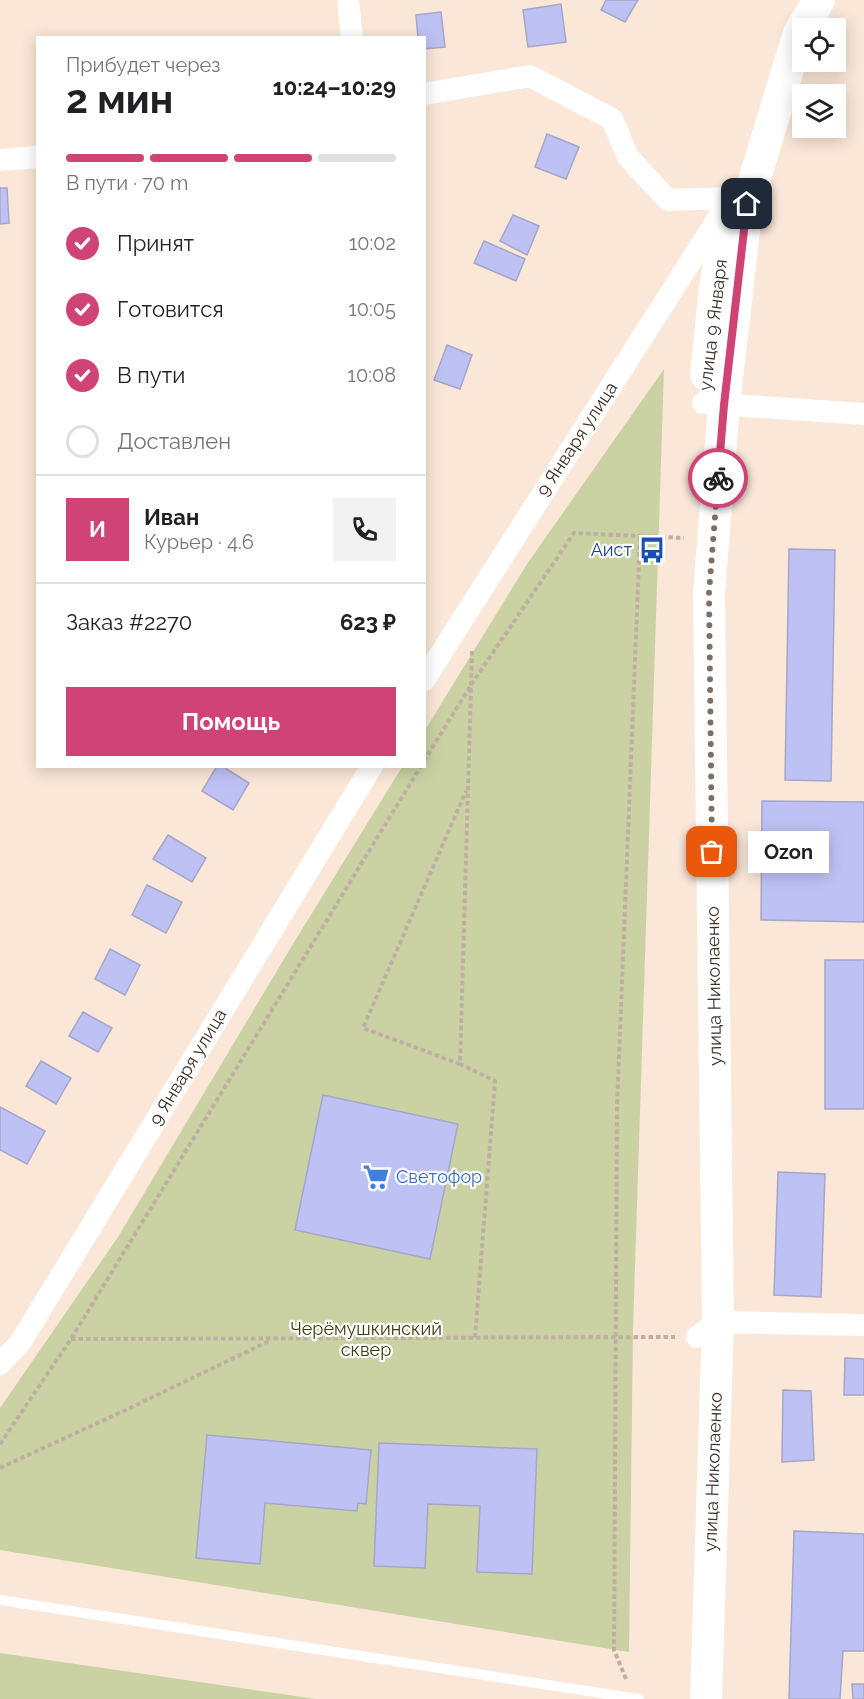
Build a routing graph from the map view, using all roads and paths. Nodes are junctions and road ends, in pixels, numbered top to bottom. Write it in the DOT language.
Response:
graph roads {
  1 [pos="348,0"];
  2 [pos="800,0"];
  3 [pos="819,0"];
  4 [pos="352,36"];
  5 [pos="426,94"];
  6 [pos="36,157"];
  7 [pos="0,160"];
  8 [pos="739,201"];
  9 [pos="714,404"];
  10 [pos="864,414"];
  11 [pos="640,536"];
  12 [pos="695,547"];
  13 [pos="472,640"];
  14 [pos="426,677"];
  15 [pos="471,685"];
  16 [pos="426,758"];
  17 [pos="371,768"];
  18 [pos="420,768"];
  19 [pos="467,789"];
  20 [pos="460,1064"];
  21 [pos="864,1325"];
  22 [pos="707,1329"];
  23 [pos="616,1337"];
  24 [pos="475,1338"];
  25 [pos="274,1339"];
  26 [pos="71,1340"];
  27 [pos="0,1364"];
  28 [pos="0,1444"];
  29 [pos="0,1468"];
  30 [pos="0,1600"];
  31 [pos="636,1698"];
  32 [pos="688,1699"];
  33 [pos="706,1699"];
  1 -- 4 [label="street"];
  2 -- 8 [label="main road, улица 9 Января"];
  3 -- 8 [label="main road, улица 9 Января"];
  5 -- 8 [label="street"];
  6 -- 7 [label="street"];
  8 -- 9 [label="main road, улица 9 Января"];
  8 -- 14 [label="street, 9 Января улица"];
  9 -- 10 [label="street"];
  9 -- 12 [label="main road, улица 9 Января"];
  9 -- 22 [label="main road, улица Николаенко"];
  11 -- 12 [label="path"];
  11 -- 15 [label="path"];
  11 -- 23 [label="path"];
  12 -- 22 [label="main road, улица Николаенко"];
  13 -- 15 [label="path"];
  15 -- 16 [label="path"];
  15 -- 19 [label="path"];
  17 -- 27 [label="street, 9 Января улица"];
  18 -- 26 [label="path"];
  19 -- 20 [label="path"];
  19 -- 20 [label="path"];
  20 -- 24 [label="path"];
  21 -- 22 [label="street"];
  22 -- 23 [label="path"];
  22 -- 32 [label="main road, улица Николаенко"];
  22 -- 33 [label="main road, улица Николаенко"];
  23 -- 24 [label="path"];
  23 -- 31 [label="path"];
  24 -- 25 [label="path"];
  25 -- 26 [label="path"];
  25 -- 29 [label="path"];
  26 -- 28 [label="path"];
  30 -- 31 [label="lane"];
}
